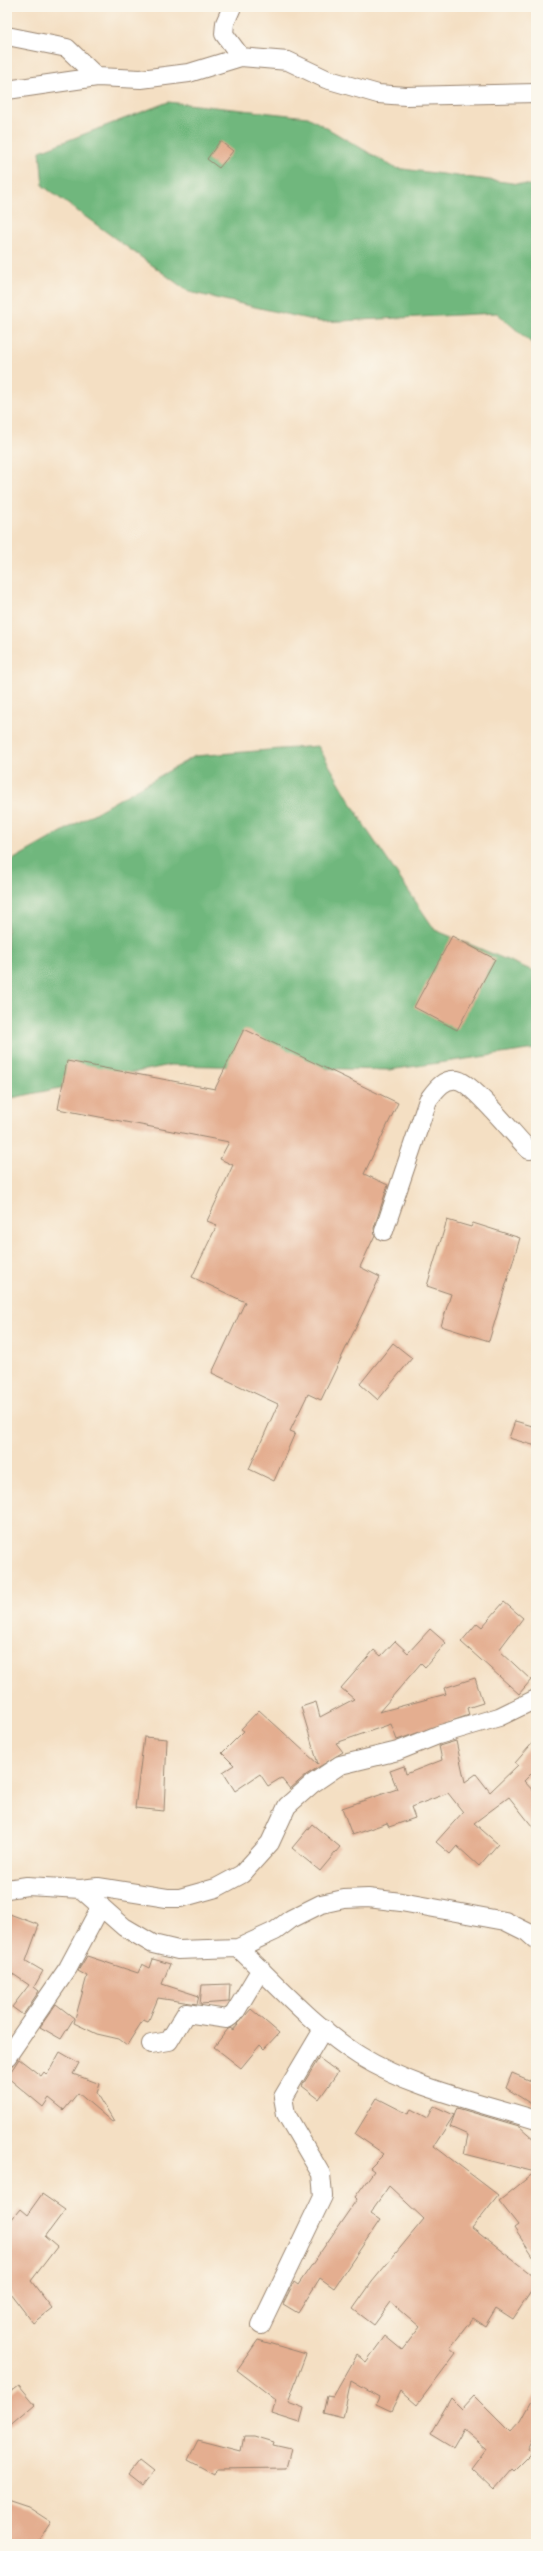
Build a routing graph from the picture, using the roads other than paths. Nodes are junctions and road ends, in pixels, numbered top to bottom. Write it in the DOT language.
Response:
graph roads {
  1 [pos="232,7"];
  2 [pos="7,36"];
  3 [pos="241,57"];
  4 [pos="97,77"];
  5 [pos="7,90"];
  6 [pos="536,93"];
  7 [pos="536,1149"];
  8 [pos="384,1231"];
  9 [pos="536,1699"];
  10 [pos="7,1876"];
  11 [pos="27,1886"];
  12 [pos="7,1889"];
  13 [pos="81,1889"];
  14 [pos="101,1906"];
  15 [pos="536,1940"];
  16 [pos="238,1948"];
  17 [pos="260,1969"];
  18 [pos="324,2028"];
  19 [pos="151,2044"];
  20 [pos="7,2057"];
  21 [pos="536,2120"];
  22 [pos="261,2325"];
  1 -- 3 [label="street"];
  2 -- 4 [label="street"];
  3 -- 4 [label="street"];
  3 -- 6 [label="street"];
  4 -- 5 [label="street"];
  7 -- 8 [label="street"];
  9 -- 13 [label="street"];
  10 -- 11 [label="street"];
  11 -- 12 [label="street"];
  11 -- 13 [label="street"];
  13 -- 14 [label="street"];
  14 -- 16 [label="street"];
  14 -- 20 [label="street"];
  15 -- 16 [label="street"];
  16 -- 17 [label="street"];
  17 -- 18 [label="street"];
  17 -- 19 [label="street"];
  18 -- 21 [label="street"];
  18 -- 22 [label="street"];
}
